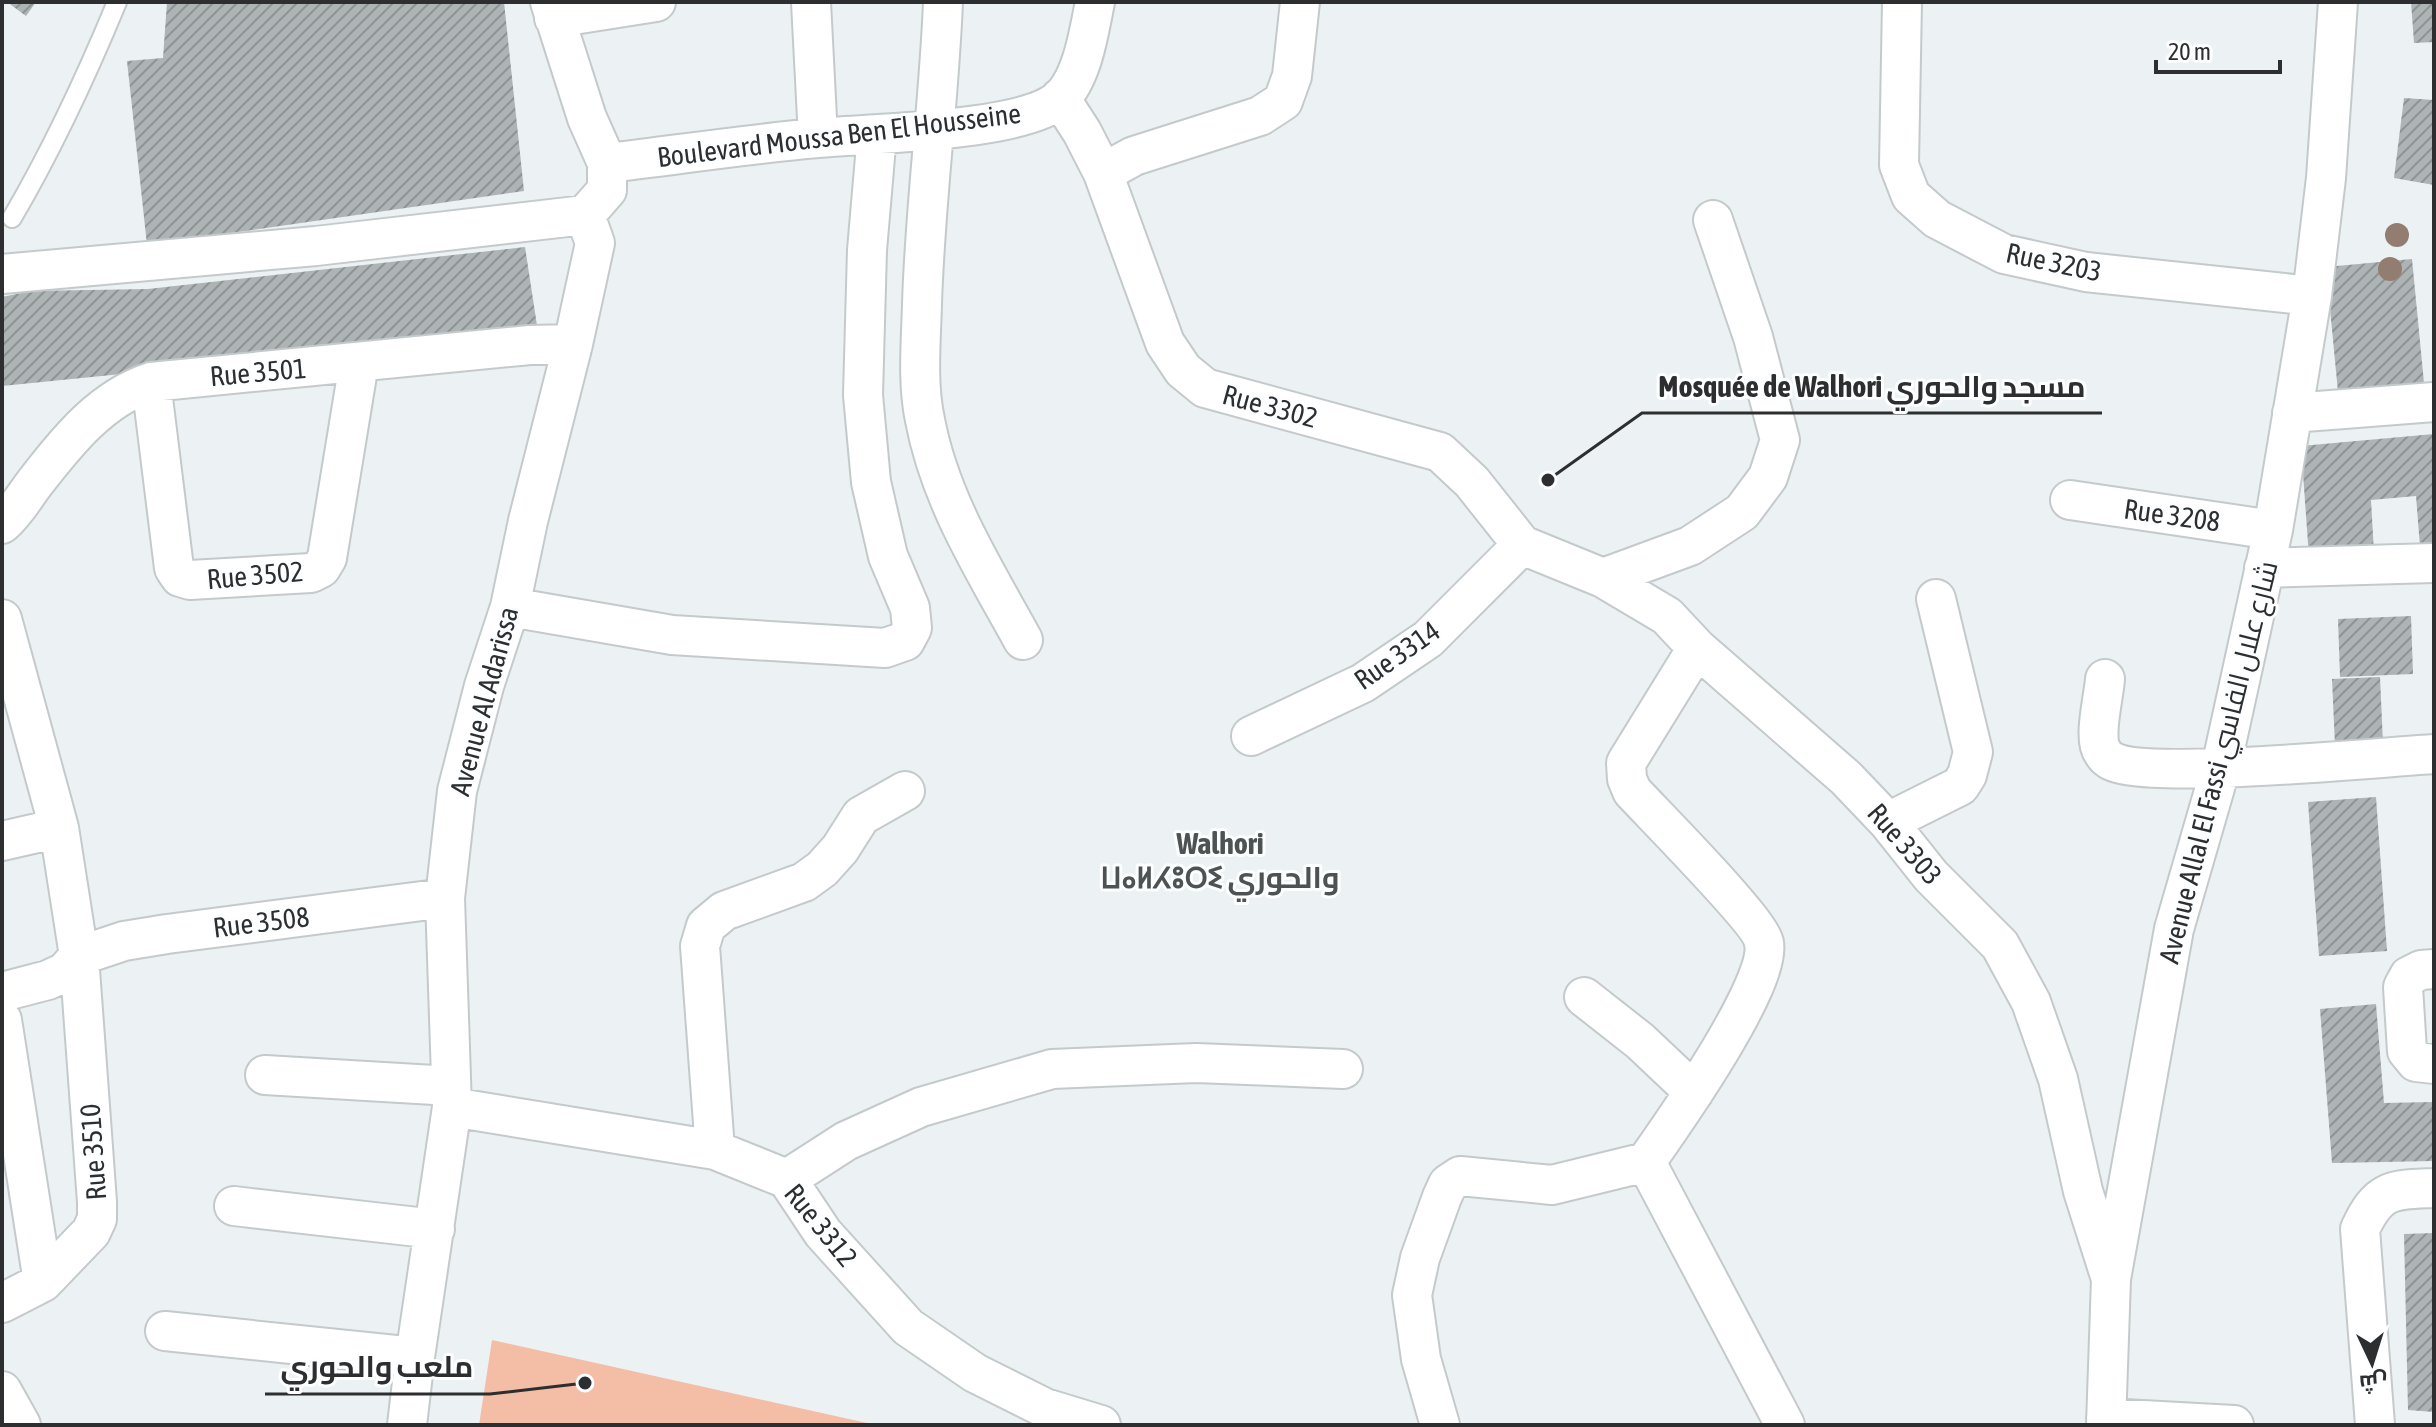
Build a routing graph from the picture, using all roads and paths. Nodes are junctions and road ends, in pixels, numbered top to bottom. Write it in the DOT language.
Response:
graph roads {
  1 [pos="117,2"];
  2 [pos="656,2"];
  3 [pos="811,2"];
  4 [pos="943,2"];
  5 [pos="1095,2"];
  6 [pos="1300,2"];
  7 [pos="1902,2"];
  8 [pos="2338,2"];
  9 [pos="552,10"];
  10 [pos="1060,98"];
  11 [pos="933,130"];
  12 [pos="877,134"];
  13 [pos="818,138"];
  14 [pos="607,163"];
  15 [pos="1103,173"];
  16 [pos="585,215"];
  17 [pos="12,218"];
  18 [pos="1713,220"];
  19 [pos="2,274"];
  20 [pos="2312,296"];
  21 [pos="573,344"];
  22 [pos="359,363"];
  23 [pos="151,382"];
  24 [pos="2434,402"];
  25 [pos="2292,413"];
  26 [pos="2070,500"];
  27 [pos="2,524"];
  28 [pos="2273,530"];
  29 [pos="1522,545"];
  30 [pos="2434,563"];
  31 [pos="2264,568"];
  32 [pos="1603,578"];
  33 [pos="1936,599"];
  34 [pos="510,607"];
  35 [pos="2,619"];
  36 [pos="1023,640"];
  37 [pos="1697,648"];
  38 [pos="2105,679"];
  39 [pos="1251,736"];
  40 [pos="2434,754"];
  41 [pos="2221,767"];
  42 [pos="905,791"];
  43 [pos="1888,822"];
  44 [pos="59,828"];
  45 [pos="2,841"];
  46 [pos="445,898"];
  47 [pos="79,956"];
  48 [pos="2434,969"];
  49 [pos="2,992"];
  50 [pos="1584,997"];
  51 [pos="2,1020"];
  52 [pos="2432,1064"];
  53 [pos="1343,1069"];
  54 [pos="265,1075"];
  55 [pos="1694,1092"];
  56 [pos="452,1096"];
  57 [pos="12,1148"];
  58 [pos="715,1150"];
  59 [pos="1646,1162"];
  60 [pos="787,1179"];
  61 [pos="2434,1188"];
  62 [pos="234,1206"];
  63 [pos="435,1229"];
  64 [pos="2111,1279"];
  65 [pos="43,1282"];
  66 [pos="2,1303"];
  67 [pos="165,1331"];
  68 [pos="415,1357"];
  69 [pos="2,1391"];
  70 [pos="2106,1422"];
  71 [pos="21,1425"];
  72 [pos="407,1425"];
  73 [pos="1101,1425"];
  74 [pos="1440,1425"];
  75 [pos="1785,1425"];
  76 [pos="2234,1425"];
  77 [pos="2375,1425"];
  1 -- 17 [label="lane"];
  2 -- 9 [label="street"];
  3 -- 13 [label="street"];
  4 -- 11 [label="street"];
  5 -- 10 [label="street, Boulevard Moussa Ben El Housseine"];
  6 -- 15 [label="street"];
  7 -- 20 [label="street, Rue 3203"];
  8 -- 20 [label="street, Avenue Allal El Fassi شارع علال الفاسي"];
  9 -- 14 [label="street"];
  10 -- 11 [label="street, Boulevard Moussa Ben El Housseine"];
  10 -- 15 [label="street, Rue 3302"];
  11 -- 12 [label="street, Boulevard Moussa Ben El Housseine"];
  11 -- 36 [label="street"];
  12 -- 13 [label="street, Boulevard Moussa Ben El Housseine"];
  12 -- 34 [label="street"];
  13 -- 14 [label="street, Boulevard Moussa Ben El Housseine"];
  14 -- 16 [label="street"];
  15 -- 29 [label="street, Rue 3302"];
  16 -- 19 [label="street"];
  16 -- 21 [label="street, Avenue Al Adarissa"];
  18 -- 32 [label="street"];
  20 -- 25 [label="street, Avenue Allal El Fassi شارع علال الفاسي"];
  21 -- 22 [label="street, Rue 3501"];
  21 -- 34 [label="street, Avenue Al Adarissa"];
  22 -- 23 [label="street, Rue 3501"];
  22 -- 23 [label="street, Rue 3502"];
  23 -- 27 [label="street, Rue 3501"];
  24 -- 25 [label="street"];
  25 -- 28 [label="street, Avenue Allal El Fassi شارع علال الفاسي"];
  26 -- 28 [label="street, Rue 3208"];
  28 -- 31 [label="street, Avenue Allal El Fassi شارع علال الفاسي"];
  29 -- 32 [label="street, Rue 3303"];
  29 -- 39 [label="street, Rue 3314"];
  30 -- 31 [label="street"];
  31 -- 41 [label="street, Avenue Allal El Fassi شارع علال الفاسي"];
  32 -- 37 [label="street, Rue 3303"];
  33 -- 43 [label="street"];
  34 -- 46 [label="street, Avenue Al Adarissa"];
  35 -- 44 [label="street, Rue 3510"];
  37 -- 43 [label="street, Rue 3303"];
  37 -- 55 [label="street"];
  38 -- 41 [label="street"];
  40 -- 41 [label="street"];
  41 -- 64 [label="street, Avenue Allal El Fassi شارع علال الفاسي"];
  42 -- 58 [label="street"];
  43 -- 64 [label="street, Rue 3303"];
  44 -- 45 [label="street"];
  44 -- 47 [label="street, Rue 3510"];
  46 -- 47 [label="street, Rue 3508"];
  46 -- 56 [label="street, Avenue Al Adarissa"];
  47 -- 49 [label="street, Rue 3508"];
  47 -- 65 [label="street, Rue 3510"];
  48 -- 52 [label="street"];
  50 -- 55 [label="street"];
  51 -- 57 [label="street"];
  53 -- 60 [label="street"];
  54 -- 56 [label="street, Rue 3312"];
  55 -- 59 [label="street"];
  56 -- 58 [label="street, Rue 3312"];
  56 -- 63 [label="street, Avenue Al Adarissa"];
  57 -- 65 [label="street"];
  58 -- 60 [label="street, Rue 3312"];
  59 -- 74 [label="street"];
  59 -- 75 [label="street"];
  60 -- 73 [label="street, Rue 3312"];
  61 -- 77 [label="street"];
  62 -- 63 [label="street"];
  63 -- 68 [label="street, Avenue Al Adarissa"];
  64 -- 70 [label="street, Avenue Allal El Fassi شارع علال الفاسي"];
  65 -- 66 [label="street, Rue 3510"];
  67 -- 68 [label="street"];
  68 -- 72 [label="street, Avenue Al Adarissa"];
  69 -- 71 [label="street"];
  70 -- 76 [label="street"];
}
